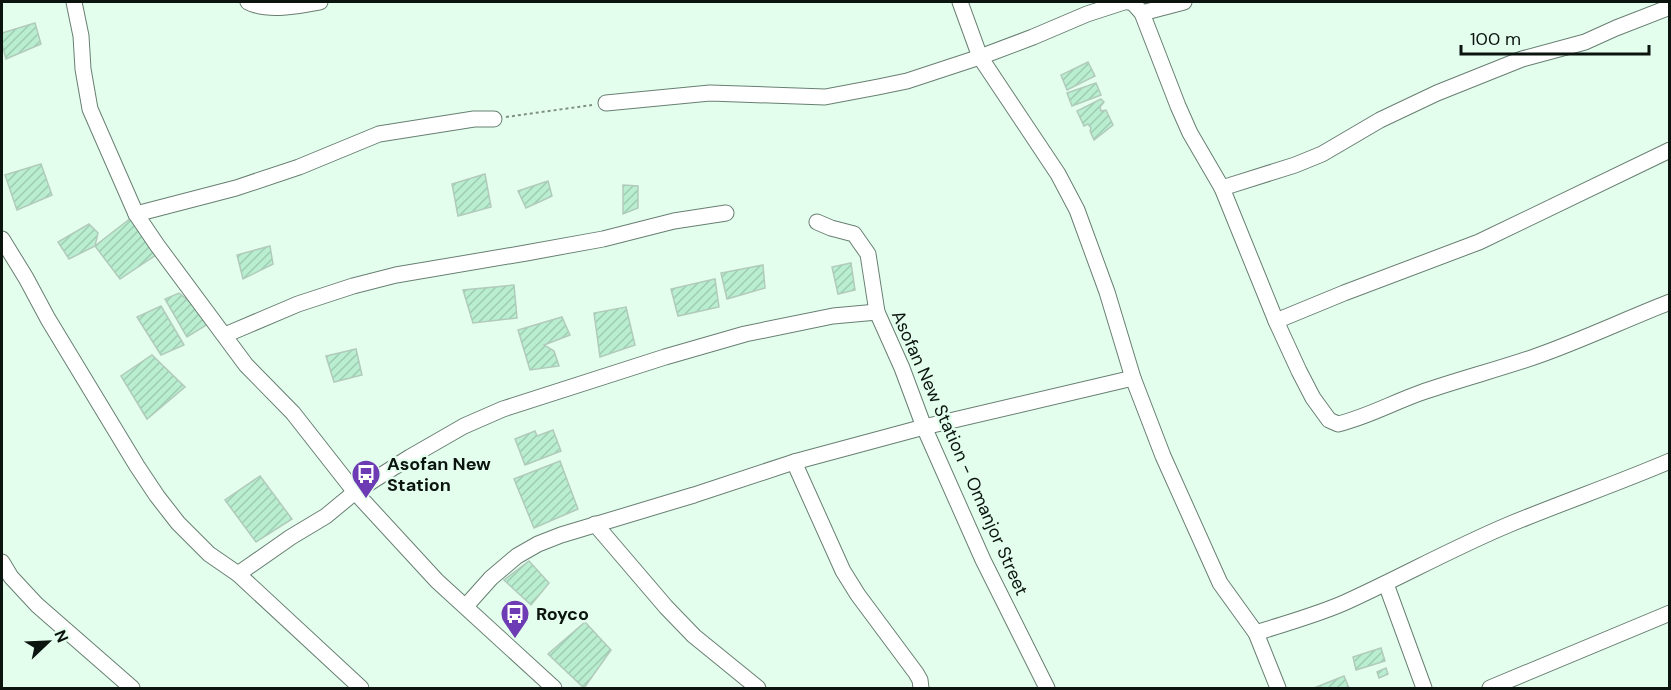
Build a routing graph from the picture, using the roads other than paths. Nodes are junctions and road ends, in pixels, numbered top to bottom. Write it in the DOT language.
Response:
graph roads {
  1 [pos="74,2"];
  2 [pos="248,2"];
  3 [pos="320,2"];
  4 [pos="960,2"];
  5 [pos="1126,2"];
  6 [pos="1184,2"];
  7 [pos="1670,7"];
  8 [pos="1142,13"];
  9 [pos="980,57"];
  10 [pos="606,103"];
  11 [pos="494,119"];
  12 [pos="1670,150"];
  13 [pos="1222,188"];
  14 [pos="726,213"];
  15 [pos="136,214"];
  16 [pos="817,222"];
  17 [pos="2,239"];
  18 [pos="1670,302"];
  19 [pos="877,312"];
  20 [pos="1276,321"];
  21 [pos="225,335"];
  22 [pos="1133,378"];
  23 [pos="924,427"];
  24 [pos="1670,461"];
  25 [pos="794,462"];
  26 [pos="355,492"];
  27 [pos="595,524"];
  28 [pos="2,562"];
  29 [pos="238,574"];
  30 [pos="1386,584"];
  31 [pos="466,606"];
  32 [pos="1670,613"];
  33 [pos="1256,633"];
  34 [pos="132,688"];
  35 [pos="361,688"];
  36 [pos="554,688"];
  37 [pos="758,688"];
  38 [pos="921,688"];
  39 [pos="1047,688"];
  40 [pos="1278,688"];
  41 [pos="1424,688"];
  42 [pos="1490,688"];
  1 -- 15 [label="street"];
  2 -- 3 [label="street"];
  4 -- 9 [label="street"];
  5 -- 8 [label="street"];
  5 -- 9 [label="street"];
  6 -- 8 [label="street"];
  7 -- 13 [label="street"];
  8 -- 13 [label="street"];
  9 -- 10 [label="street"];
  9 -- 22 [label="street"];
  11 -- 15 [label="street"];
  12 -- 20 [label="street"];
  13 -- 20 [label="street"];
  14 -- 21 [label="street"];
  15 -- 21 [label="street"];
  16 -- 19 [label="street"];
  17 -- 29 [label="street"];
  18 -- 20 [label="street"];
  19 -- 23 [label="street, Asofan New Station - Omanjor Street"];
  19 -- 26 [label="street, Asofan New Station - Omanjor Street"];
  21 -- 26 [label="street"];
  22 -- 23 [label="street"];
  22 -- 33 [label="street"];
  23 -- 25 [label="street"];
  23 -- 39 [label="street, Asofan New Station - Omanjor Street"];
  24 -- 30 [label="street"];
  25 -- 27 [label="street"];
  25 -- 38 [label="street"];
  26 -- 29 [label="street, Asofan New Station - Omanjor Street"];
  26 -- 31 [label="street"];
  27 -- 31 [label="street"];
  27 -- 37 [label="street"];
  28 -- 34 [label="street"];
  29 -- 35 [label="street"];
  30 -- 33 [label="street"];
  30 -- 41 [label="street"];
  31 -- 36 [label="street"];
  32 -- 42 [label="street"];
  33 -- 40 [label="street"];
}
